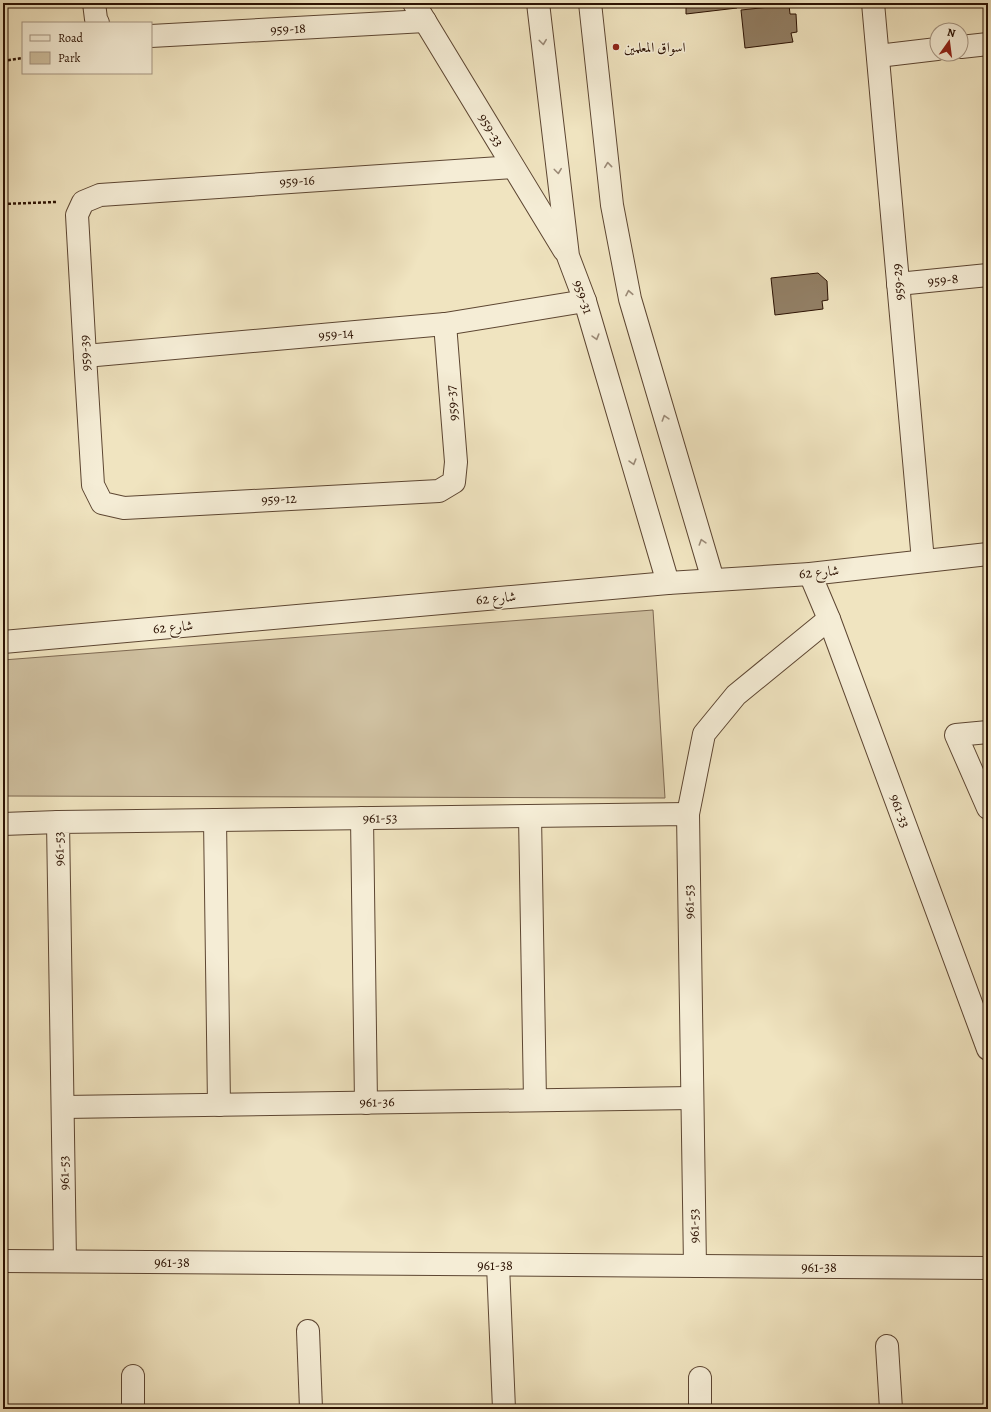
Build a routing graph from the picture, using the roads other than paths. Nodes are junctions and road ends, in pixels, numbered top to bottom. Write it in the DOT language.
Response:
graph roads {
  1 [pos="94,3"];
  2 [pos="538,3"];
  3 [pos="590,3"];
  4 [pos="873,3"];
  5 [pos="419,12"];
  6 [pos="97,22"];
  7 [pos="152,36"];
  8 [pos="988,44"];
  9 [pos="969,46"];
  10 [pos="929,50"];
  11 [pos="878,56"];
  12 [pos="513,167"];
  13 [pos="83,202"];
  14 [pos="568,256"];
  15 [pos="988,275"];
  16 [pos="898,284"];
  17 [pos="585,300"];
  18 [pos="445,324"];
  19 [pos="85,356"];
  20 [pos="454,482"];
  21 [pos="102,503"];
  22 [pos="988,554"];
  23 [pos="923,561"];
  24 [pos="810,574"];
  25 [pos="713,580"];
  26 [pos="668,583"];
  27 [pos="829,619"];
  28 [pos="3,642"];
  29 [pos="988,732"];
  30 [pos="988,808"];
  31 [pos="688,814"];
  32 [pos="530,816"];
  33 [pos="362,818"];
  34 [pos="215,820"];
  35 [pos="58,822"];
  36 [pos="3,824"];
  37 [pos="988,1048"];
  38 [pos="692,1098"];
  39 [pos="535,1100"];
  40 [pos="366,1102"];
  41 [pos="219,1105"];
  42 [pos="63,1107"];
  43 [pos="3,1261"];
  44 [pos="65,1261"];
  45 [pos="498,1265"];
  46 [pos="694,1266"];
  47 [pos="988,1268"];
  48 [pos="308,1331"];
  49 [pos="887,1346"];
  50 [pos="133,1376"];
  51 [pos="700,1378"];
  52 [pos="133,1409"];
  53 [pos="311,1409"];
  54 [pos="504,1409"];
  55 [pos="700,1409"];
  56 [pos="891,1409"];
  1 -- 6 [label="street"];
  2 -- 14 [label="street, 959-31, one-way"];
  25 -- 3 [label="street, one-way"];
  4 -- 11 [label="street, 959-29"];
  5 -- 7 [label="street, 959-18"];
  5 -- 12 [label="street, 959-33"];
  8 -- 9 [label="street"];
  10 -- 11 [label="street"];
  11 -- 16 [label="street, 959-29"];
  12 -- 13 [label="street, 959-16"];
  12 -- 14 [label="street, 959-33"];
  13 -- 19 [label="street, 959-39"];
  14 -- 17 [label="street, 959-31"];
  15 -- 16 [label="street, 959-8"];
  16 -- 23 [label="street, 959-29"];
  17 -- 18 [label="street, 959-14"];
  17 -- 26 [label="street, 959-31, one-way"];
  18 -- 19 [label="street, 959-14"];
  18 -- 20 [label="street, 959-37"];
  19 -- 21 [label="street, 959-39"];
  20 -- 21 [label="street, 959-12"];
  22 -- 23 [label="street, شارع 62"];
  23 -- 24 [label="street, شارع 62"];
  24 -- 25 [label="street, شارع 62"];
  24 -- 27 [label="street, 961-33"];
  25 -- 26 [label="street, شارع 62"];
  26 -- 28 [label="street, شارع 62"];
  27 -- 31 [label="street"];
  27 -- 37 [label="street, 961-33"];
  29 -- 30 [label="street"];
  31 -- 32 [label="street, 961-53"];
  31 -- 38 [label="street, 961-53"];
  32 -- 33 [label="street, 961-53"];
  32 -- 39 [label="street"];
  33 -- 34 [label="street, 961-53"];
  33 -- 40 [label="street"];
  34 -- 35 [label="street, 961-53"];
  34 -- 41 [label="street"];
  35 -- 36 [label="street"];
  35 -- 42 [label="street, 961-53"];
  38 -- 39 [label="street, 961-36"];
  38 -- 46 [label="street, 961-53"];
  39 -- 40 [label="street, 961-36"];
  40 -- 41 [label="street, 961-36"];
  41 -- 42 [label="street, 961-36"];
  42 -- 44 [label="street, 961-53"];
  43 -- 44 [label="street, 961-38"];
  44 -- 45 [label="street, 961-38"];
  45 -- 46 [label="street, 961-38"];
  45 -- 54 [label="street"];
  46 -- 47 [label="street, 961-38"];
  48 -- 53 [label="street"];
  49 -- 56 [label="street"];
  50 -- 52 [label="street"];
  51 -- 55 [label="street"];
}
